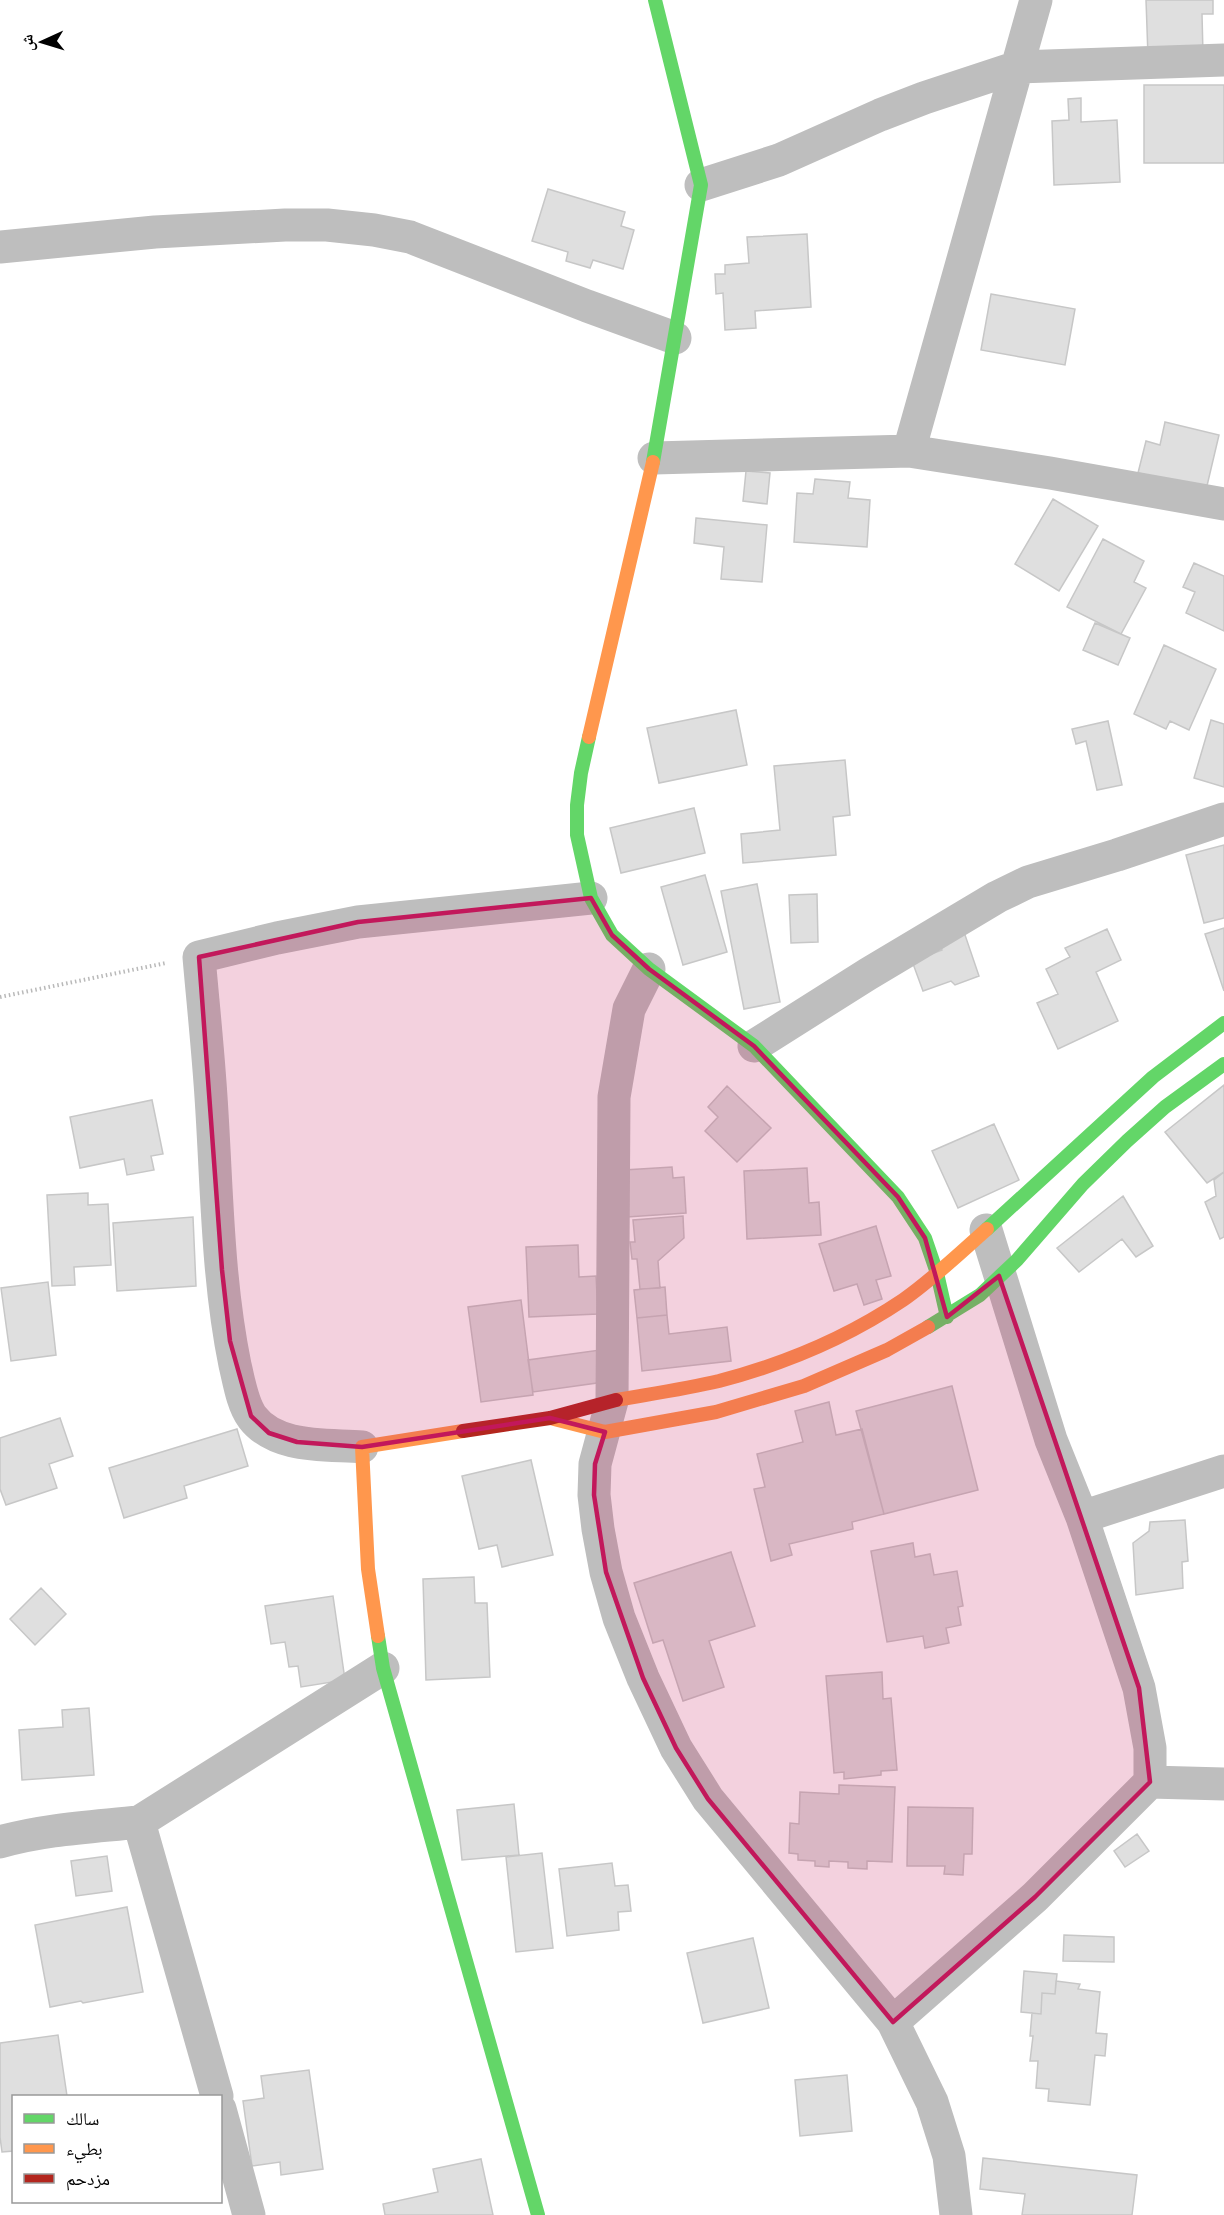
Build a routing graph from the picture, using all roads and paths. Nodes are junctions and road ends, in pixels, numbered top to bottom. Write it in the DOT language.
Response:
graph roads {
  1 [pos="656,0"];
  2 [pos="1036,0"];
  3 [pos="1224,60"];
  4 [pos="1018,67"];
  5 [pos="701,185"];
  6 [pos="0,247"];
  7 [pos="675,338"];
  8 [pos="909,452"];
  9 [pos="654,458"];
  10 [pos="1224,504"];
  11 [pos="1224,819"];
  12 [pos="591,898"];
  13 [pos="199,957"];
  14 [pos="649,969"];
  15 [pos="0,997"];
  16 [pos="1224,1023"];
  17 [pos="754,1046"];
  18 [pos="1224,1064"];
  19 [pos="986,1230"];
  20 [pos="937,1273"];
  21 [pos="999,1276"];
  22 [pos="947,1317"];
  23 [pos="608,1416"];
  24 [pos="550,1418"];
  25 [pos="362,1447"];
  26 [pos="1221,1474"];
  27 [pos="1082,1517"];
  28 [pos="383,1668"];
  29 [pos="1150,1782"];
  30 [pos="1224,1784"];
  31 [pos="139,1822"];
  32 [pos="0,1842"];
  33 [pos="893,2022"];
  34 [pos="216,2095"];
  35 [pos="222,2116"];
  36 [pos="249,2215"];
  37 [pos="538,2215"];
  38 [pos="956,2215"];
  1 -- 5 [label="main road"];
  2 -- 4 [label="street"];
  3 -- 4 [label="street"];
  4 -- 5 [label="street"];
  4 -- 8 [label="street"];
  5 -- 7 [label="main road"];
  6 -- 7 [label="street"];
  7 -- 9 [label="main road"];
  8 -- 9 [label="street"];
  8 -- 10 [label="street"];
  9 -- 12 [label="main road"];
  11 -- 17 [label="street"];
  12 -- 13 [label="street"];
  12 -- 14 [label="main road"];
  13 -- 15 [label="path"];
  13 -- 25 [label="street"];
  14 -- 17 [label="main road"];
  14 -- 23 [label="street"];
  16 -- 19 [label="main road"];
  17 -- 20 [label="main road"];
  18 -- 21 [label="main road"];
  19 -- 20 [label="main road"];
  19 -- 21 [label="street"];
  20 -- 22 [label="main road"];
  20 -- 23 [label="main road"];
  21 -- 22 [label="main road"];
  21 -- 27 [label="street"];
  22 -- 23 [label="main road"];
  23 -- 24 [label="main road"];
  23 -- 24 [label="main road"];
  23 -- 33 [label="street"];
  24 -- 25 [label="main road"];
  25 -- 28 [label="main road"];
  26 -- 27 [label="street"];
  27 -- 29 [label="street"];
  28 -- 31 [label="street"];
  28 -- 37 [label="main road"];
  29 -- 30 [label="street"];
  29 -- 33 [label="street"];
  31 -- 32 [label="street"];
  31 -- 34 [label="street"];
  33 -- 38 [label="street"];
  35 -- 36 [label="street"];
}
